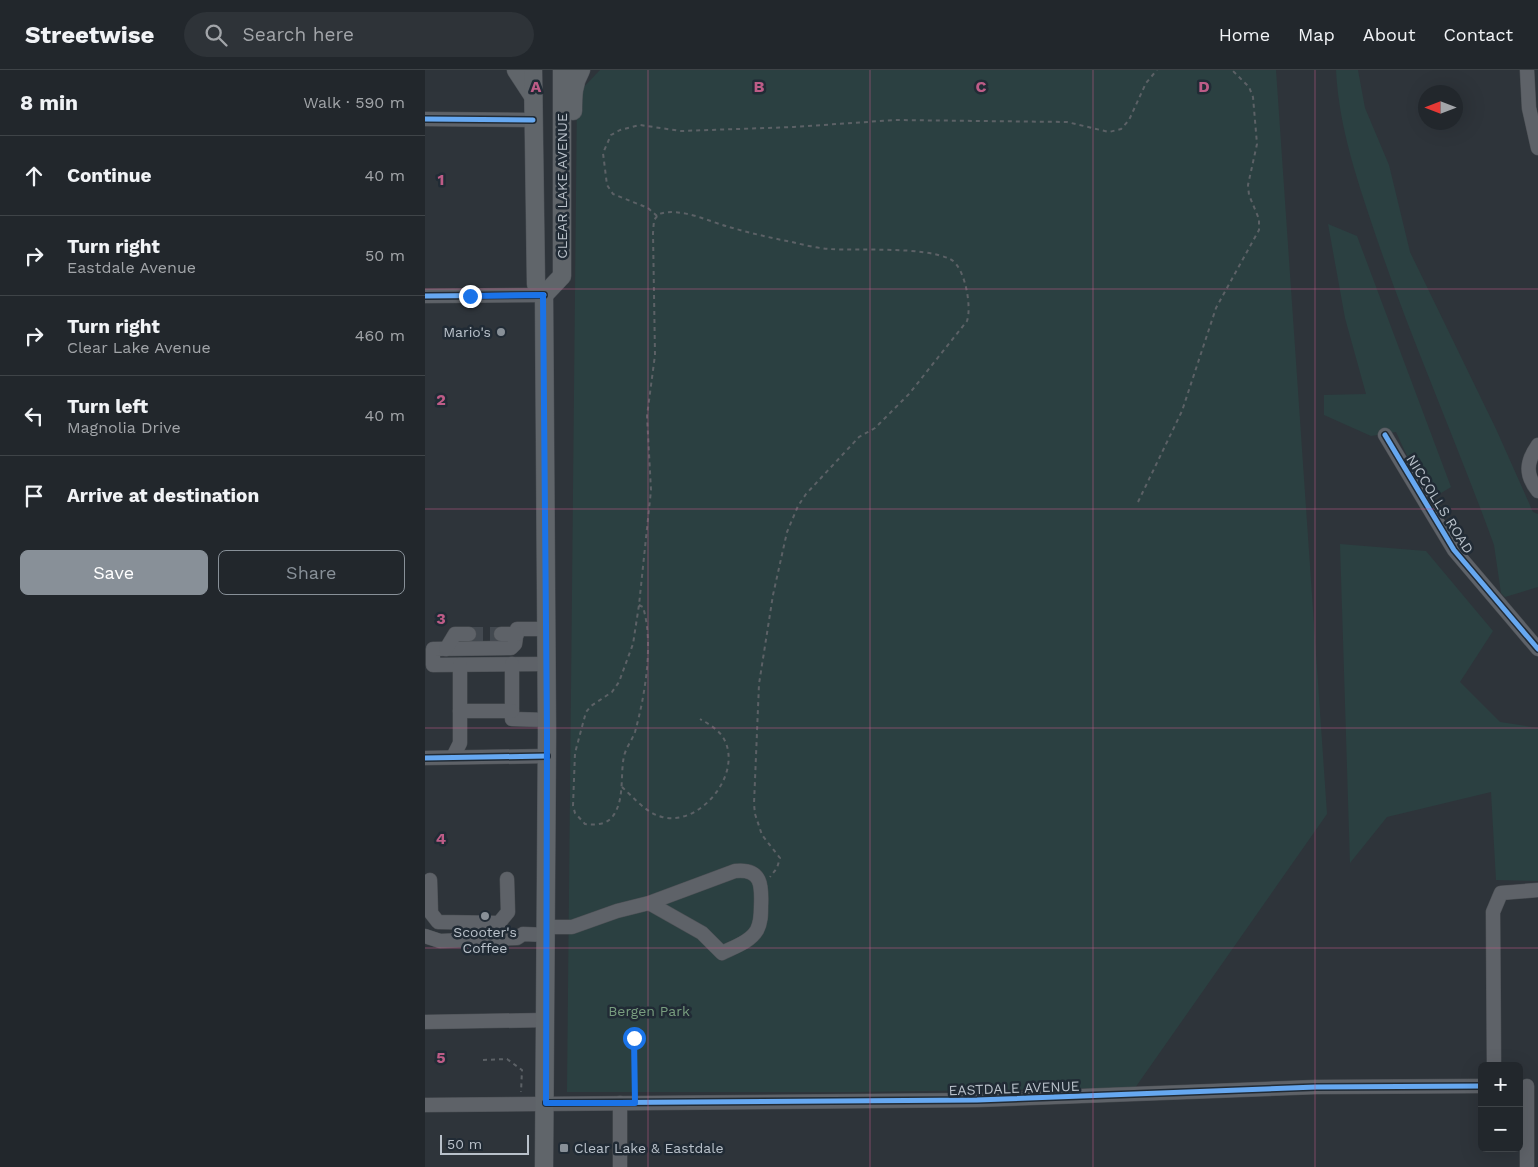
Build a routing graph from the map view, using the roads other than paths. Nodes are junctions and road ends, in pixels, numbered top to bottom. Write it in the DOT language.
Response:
graph roads {
  1 [pos="516,70"];
  2 [pos="533,70"];
  3 [pos="561,70"];
  4 [pos="581,70"];
  5 [pos="1527,70"];
  6 [pos="533,96"];
  7 [pos="425,119"];
  8 [pos="533,120"];
  9 [pos="1538,148"];
  10 [pos="563,221"];
  11 [pos="543,295"];
  12 [pos="425,296"];
  13 [pos="1385,436"];
  14 [pos="1538,445"];
  15 [pos="1538,491"];
  16 [pos="546,628"];
  17 [pos="469,634"];
  18 [pos="501,634"];
  19 [pos="517,634"];
  20 [pos="446,649"];
  21 [pos="1538,649"];
  22 [pos="512,664"];
  23 [pos="547,664"];
  24 [pos="460,665"];
  25 [pos="460,710"];
  26 [pos="512,711"];
  27 [pos="547,720"];
  28 [pos="547,756"];
  29 [pos="425,758"];
  30 [pos="453,758"];
  31 [pos="507,879"];
  32 [pos="429,880"];
  33 [pos="1538,890"];
  34 [pos="649,903"];
  35 [pos="547,931"];
  36 [pos="425,936"];
  37 [pos="547,1020"];
  38 [pos="425,1022"];
  39 [pos="1494,1062"];
  40 [pos="1478,1086"];
  41 [pos="1528,1086"];
  42 [pos="546,1103"];
  43 [pos="620,1103"];
  44 [pos="425,1105"];
  45 [pos="544,1167"];
  46 [pos="619,1167"];
  47 [pos="1527,1167"];
  1 -- 6 [label="main road"];
  2 -- 6 [label="main road, CLEAR LAKE AVENUE"];
  3 -- 10 [label="main road, CLEAR LAKE AVENUE"];
  4 -- 10 [label="main road"];
  5 -- 9 [label="street"];
  6 -- 8 [label="main road, CLEAR LAKE AVENUE"];
  7 -- 8 [label="street"];
  8 -- 11 [label="main road, CLEAR LAKE AVENUE"];
  10 -- 11 [label="main road, CLEAR LAKE AVENUE"];
  11 -- 12 [label="street"];
  11 -- 16 [label="main road, CLEAR LAKE AVENUE"];
  13 -- 21 [label="street, NICCOLLS ROAD"];
  14 -- 15 [label="street"];
  16 -- 19 [label="street"];
  16 -- 23 [label="main road, CLEAR LAKE AVENUE"];
  17 -- 20 [label="street"];
  18 -- 19 [label="street"];
  19 -- 20 [label="street"];
  20 -- 24 [label="street"];
  22 -- 23 [label="street"];
  22 -- 24 [label="street"];
  22 -- 26 [label="street"];
  23 -- 27 [label="main road, CLEAR LAKE AVENUE"];
  24 -- 25 [label="street"];
  25 -- 26 [label="street"];
  25 -- 30 [label="street"];
  26 -- 27 [label="street"];
  27 -- 28 [label="main road, CLEAR LAKE AVENUE"];
  28 -- 30 [label="street"];
  28 -- 35 [label="main road, CLEAR LAKE AVENUE"];
  29 -- 30 [label="street"];
  31 -- 32 [label="street"];
  33 -- 39 [label="street"];
  34 -- 34 [label="street"];
  34 -- 35 [label="street"];
  35 -- 36 [label="street"];
  35 -- 37 [label="main road, CLEAR LAKE AVENUE"];
  37 -- 38 [label="street"];
  37 -- 42 [label="main road, CLEAR LAKE AVENUE"];
  40 -- 43 [label="street, EASTDALE AVENUE"];
  41 -- 47 [label="street"];
  42 -- 43 [label="street, EASTDALE AVENUE"];
  42 -- 44 [label="street, EASTDALE AVENUE"];
  42 -- 45 [label="main road, CLEAR LAKE AVENUE"];
  43 -- 46 [label="street"];
}
